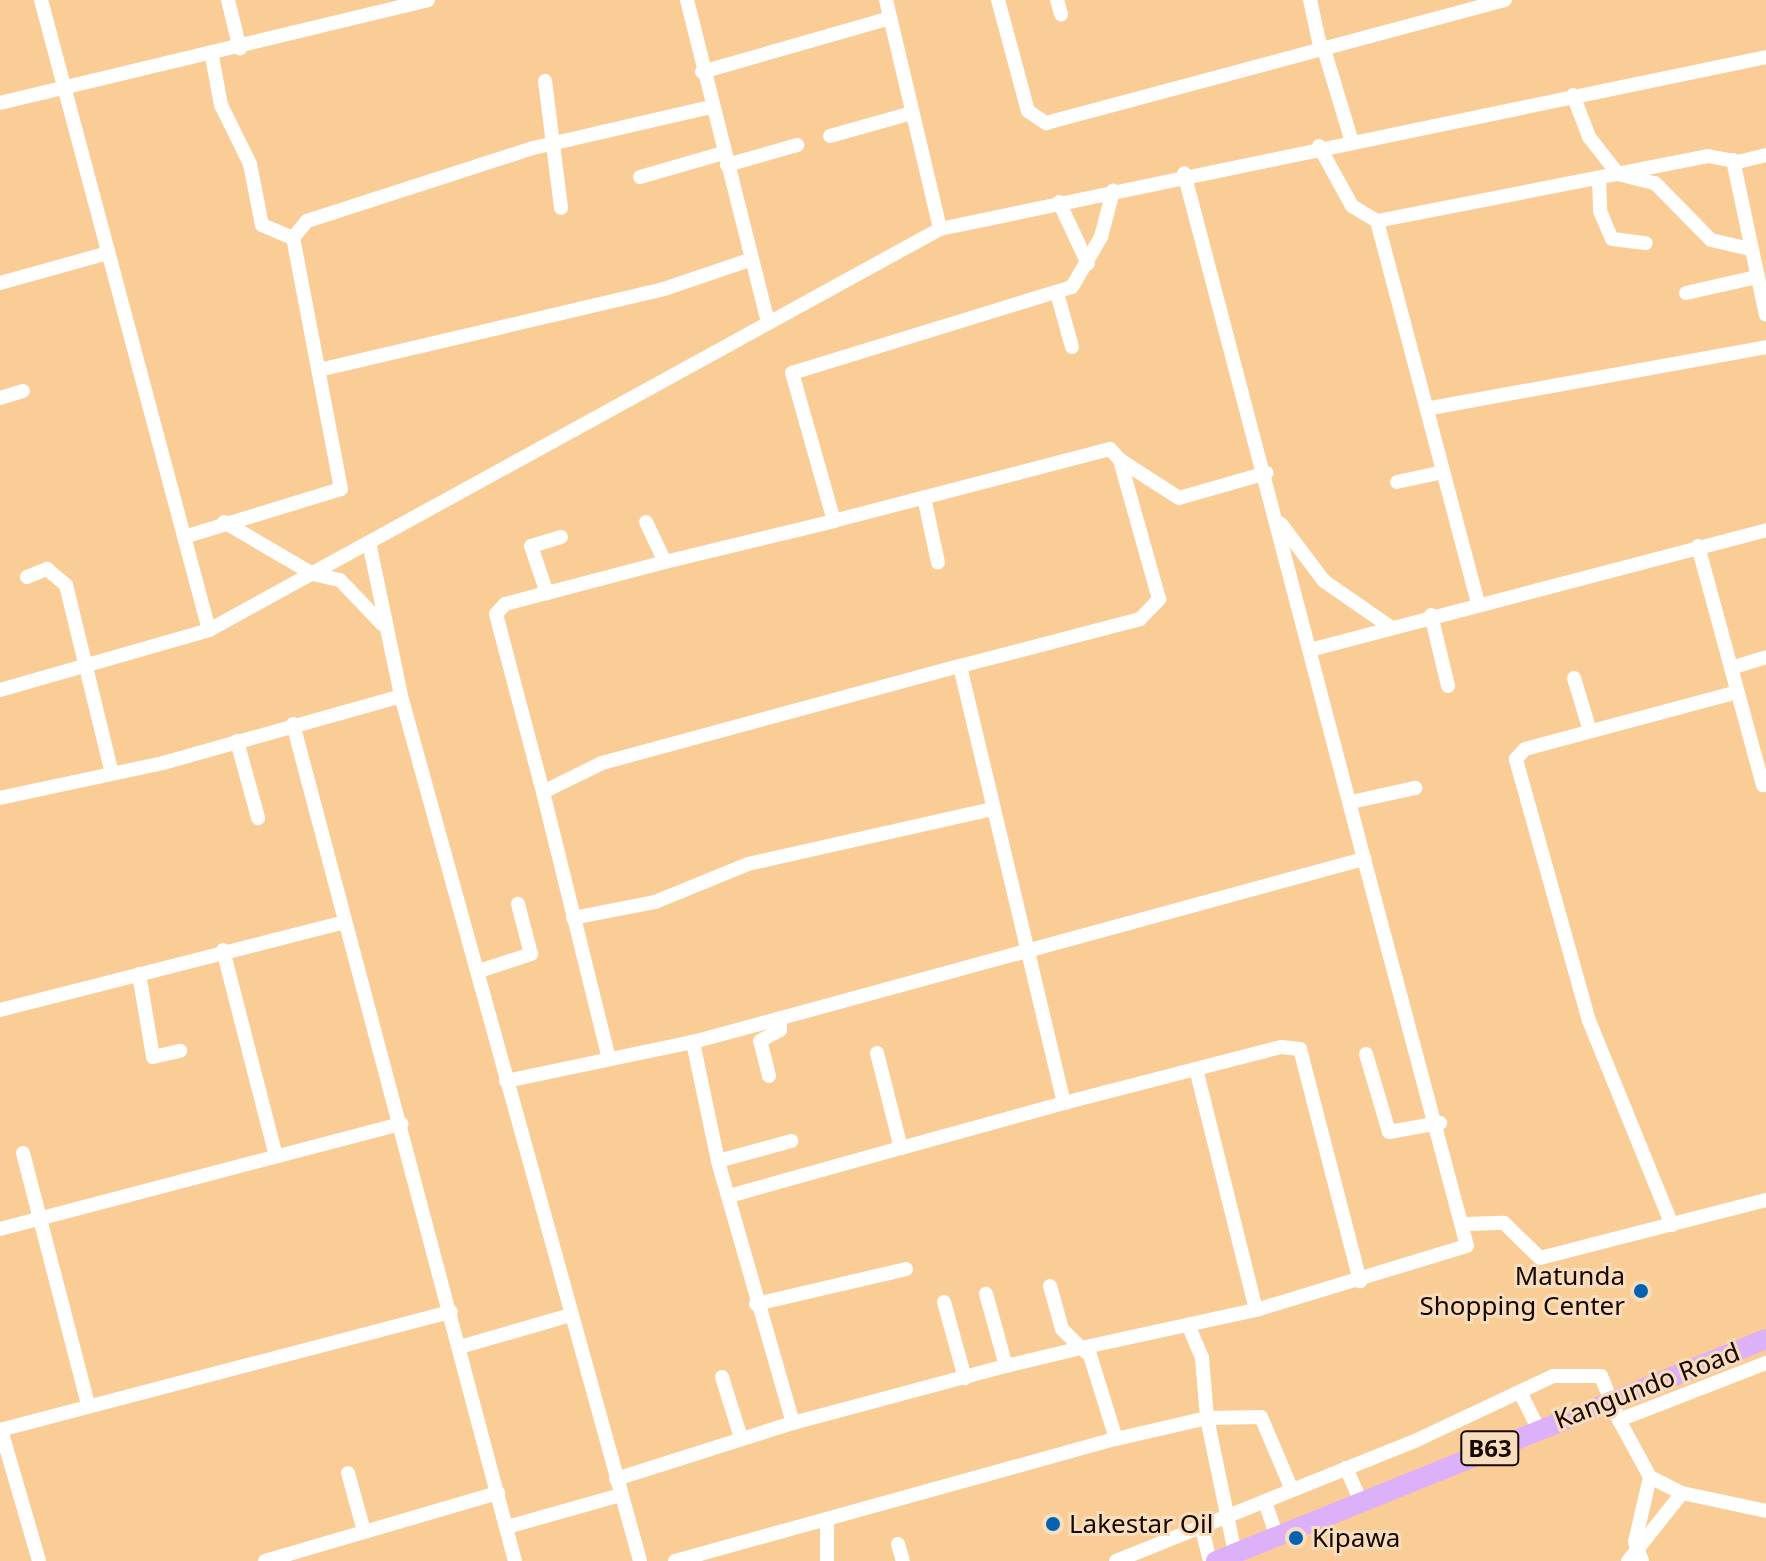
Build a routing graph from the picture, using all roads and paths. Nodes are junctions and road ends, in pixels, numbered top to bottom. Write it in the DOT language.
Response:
graph roads {
  1 [pos="41,0"];
  2 [pos="228,0"];
  3 [pos="428,0"];
  4 [pos="687,0"];
  5 [pos="886,0"];
  6 [pos="998,0"];
  7 [pos="1310,0"];
  8 [pos="1505,0"];
  9 [pos="385,6"];
  10 [pos="890,18"];
  11 [pos="1322,46"];
  12 [pos="240,49"];
  13 [pos="212,56"];
  14 [pos="1766,57"];
  15 [pos="702,72"];
  16 [pos="545,81"];
  17 [pos="64,86"];
  18 [pos="1573,95"];
  19 [pos="0,103"];
  20 [pos="711,107"];
  21 [pos="912,113"];
  22 [pos="830,136"];
  23 [pos="1351,139"];
  24 [pos="551,144"];
  25 [pos="797,145"];
  26 [pos="1319,146"];
  27 [pos="1766,155"];
  28 [pos="725,159"];
  29 [pos="1733,160"];
  30 [pos="1184,173"];
  31 [pos="1618,174"];
  32 [pos="640,177"];
  33 [pos="1599,178"];
  34 [pos="1113,191"];
  35 [pos="1059,202"];
  36 [pos="561,208"];
  37 [pos="1377,221"];
  38 [pos="940,229"];
  39 [pos="293,238"];
  40 [pos="1646,243"];
  41 [pos="1750,249"];
  42 [pos="108,253"];
  43 [pos="752,259"];
  44 [pos="1088,264"];
  45 [pos="1757,277"];
  46 [pos="0,283"];
  47 [pos="1057,293"];
  48 [pos="1686,293"];
  49 [pos="1766,315"];
  50 [pos="768,322"];
  51 [pos="1072,347"];
  52 [pos="1766,347"];
  53 [pos="319,370"];
  54 [pos="23,391"];
  55 [pos="0,398"];
  56 [pos="1431,408"];
  57 [pos="1120,460"];
  58 [pos="1443,472"];
  59 [pos="1266,473"];
  60 [pos="1397,482"];
  61 [pos="924,497"];
  62 [pos="1277,518"];
  63 [pos="834,521"];
  64 [pos="224,522"];
  65 [pos="646,522"];
  66 [pos="1766,530"];
  67 [pos="184,537"];
  68 [pos="561,537"];
  69 [pos="1698,546"];
  70 [pos="370,547"];
  71 [pos="665,562"];
  72 [pos="938,563"];
  73 [pos="313,574"];
  74 [pos="27,577"];
  75 [pos="547,593"];
  76 [pos="1478,603"];
  77 [pos="1431,615"];
  78 [pos="1389,626"];
  79 [pos="385,628"];
  80 [pos="209,630"];
  81 [pos="1310,650"];
  82 [pos="1766,657"];
  83 [pos="960,666"];
  84 [pos="81,667"];
  85 [pos="1731,668"];
  86 [pos="1574,678"];
  87 [pos="1448,686"];
  88 [pos="0,690"];
  89 [pos="1737,692"];
  90 [pos="401,696"];
  91 [pos="293,724"];
  92 [pos="1590,731"];
  93 [pos="237,741"];
  94 [pos="1760,754"];
  95 [pos="111,769"];
  96 [pos="1763,785"];
  97 [pos="1415,788"];
  98 [pos="543,792"];
  99 [pos="0,798"];
  100 [pos="1351,802"];
  101 [pos="993,809"];
  102 [pos="258,818"];
  103 [pos="1364,859"];
  104 [pos="518,904"];
  105 [pos="573,918"];
  106 [pos="345,922"];
  107 [pos="1026,949"];
  108 [pos="223,950"];
  109 [pos="479,971"];
  110 [pos="139,974"];
  111 [pos="0,1010"];
  112 [pos="780,1018"];
  113 [pos="693,1042"];
  114 [pos="180,1051"];
  115 [pos="877,1053"];
  116 [pos="1366,1054"];
  117 [pos="609,1059"];
  118 [pos="1196,1069"];
  119 [pos="769,1076"];
  120 [pos="506,1081"];
  121 [pos="1064,1103"];
  122 [pos="1440,1123"];
  123 [pos="401,1124"];
  124 [pos="791,1141"];
  125 [pos="901,1148"];
  126 [pos="23,1153"];
  127 [pos="276,1156"];
  128 [pos="718,1161"];
  129 [pos="729,1196"];
  130 [pos="1766,1200"];
  131 [pos="39,1218"];
  132 [pos="1466,1224"];
  133 [pos="1672,1225"];
  134 [pos="0,1229"];
  135 [pos="906,1269"];
  136 [pos="1360,1281"];
  137 [pos="1050,1286"];
  138 [pos="986,1294"];
  139 [pos="944,1302"];
  140 [pos="756,1304"];
  141 [pos="1256,1310"];
  142 [pos="451,1312"];
  143 [pos="571,1315"];
  144 [pos="1189,1327"];
  145 [pos="1766,1339"];
  146 [pos="460,1347"];
  147 [pos="1081,1348"];
  148 [pos="1766,1363"];
  149 [pos="1006,1366"];
  150 [pos="722,1377"];
  151 [pos="965,1378"];
  152 [pos="1520,1392"];
  153 [pos="1610,1401"];
  154 [pos="88,1404"];
  155 [pos="1207,1418"];
  156 [pos="1619,1420"];
  157 [pos="793,1423"];
  158 [pos="1538,1428"];
  159 [pos="1,1430"];
  160 [pos="741,1438"];
  161 [pos="1116,1439"];
  162 [pos="1346,1468"];
  163 [pos="348,1473"];
  164 [pos="1650,1477"];
  165 [pos="616,1479"];
  166 [pos="1292,1490"];
  167 [pos="498,1493"];
  168 [pos="1682,1493"];
  169 [pos="621,1495"];
  170 [pos="1265,1502"];
  171 [pos="1361,1502"];
  172 [pos="1766,1511"];
  173 [pos="1229,1519"];
  174 [pos="827,1521"];
  175 [pos="507,1527"];
  176 [pos="1202,1529"];
  177 [pos="364,1531"];
  178 [pos="1277,1537"];
  179 [pos="898,1544"];
  180 [pos="1221,1558"];
  181 [pos="1635,1558"];
  182 [pos="269,1560"];
  183 [pos="39,1561"];
  184 [pos="515,1561"];
  185 [pos="640,1561"];
  186 [pos="675,1561"];
  187 [pos="827,1561"];
  188 [pos="903,1561"];
  189 [pos="1116,1561"];
  1 -- 17 [label="street"];
  2 -- 12 [label="street"];
  3 -- 9 [label="street"];
  4 -- 15 [label="street"];
  5 -- 10 [label="street"];
  6 -- 11 [label="street"];
  7 -- 11 [label="street"];
  8 -- 11 [label="street"];
  9 -- 12 [label="street"];
  10 -- 15 [label="street"];
  10 -- 21 [label="street"];
  11 -- 23 [label="street"];
  12 -- 13 [label="street"];
  13 -- 17 [label="street"];
  13 -- 39 [label="street"];
  14 -- 18 [label="street"];
  15 -- 20 [label="street"];
  16 -- 24 [label="street"];
  17 -- 19 [label="street"];
  17 -- 42 [label="street"];
  18 -- 23 [label="street"];
  18 -- 31 [label="street"];
  20 -- 24 [label="street"];
  20 -- 28 [label="street"];
  21 -- 22 [label="street"];
  21 -- 38 [label="street"];
  23 -- 26 [label="street"];
  24 -- 36 [label="street"];
  24 -- 39 [label="street"];
  25 -- 28 [label="street"];
  26 -- 30 [label="street"];
  26 -- 37 [label="street"];
  27 -- 29 [label="street"];
  28 -- 32 [label="street"];
  28 -- 43 [label="street"];
  29 -- 31 [label="street"];
  29 -- 41 [label="street"];
  30 -- 34 [label="street"];
  30 -- 59 [label="street"];
  31 -- 33 [label="street"];
  31 -- 41 [label="street"];
  33 -- 37 [label="street"];
  33 -- 40 [label="street"];
  34 -- 35 [label="street"];
  34 -- 44 [label="street"];
  35 -- 38 [label="street"];
  35 -- 44 [label="street"];
  37 -- 56 [label="street"];
  38 -- 50 [label="street"];
  39 -- 53 [label="street"];
  41 -- 45 [label="street"];
  42 -- 46 [label="street"];
  42 -- 67 [label="street"];
  43 -- 50 [label="street"];
  43 -- 53 [label="street"];
  44 -- 47 [label="street"];
  45 -- 48 [label="street"];
  45 -- 49 [label="street"];
  47 -- 51 [label="street"];
  47 -- 63 [label="street"];
  50 -- 70 [label="street"];
  52 -- 56 [label="street"];
  53 -- 64 [label="street"];
  54 -- 55 [label="street"];
  56 -- 58 [label="street"];
  57 -- 59 [label="street"];
  57 -- 61 [label="street"];
  57 -- 83 [label="street"];
  58 -- 60 [label="street"];
  58 -- 76 [label="street"];
  59 -- 62 [label="street"];
  61 -- 63 [label="street"];
  61 -- 72 [label="street"];
  62 -- 78 [label="street"];
  62 -- 81 [label="street"];
  63 -- 71 [label="street"];
  64 -- 67 [label="street"];
  64 -- 73 [label="street"];
  65 -- 71 [label="street"];
  66 -- 69 [label="street"];
  67 -- 80 [label="street"];
  68 -- 75 [label="street"];
  69 -- 76 [label="street"];
  69 -- 85 [label="street"];
  70 -- 73 [label="street"];
  70 -- 79 [label="street"];
  71 -- 75 [label="street"];
  73 -- 79 [label="street"];
  73 -- 80 [label="street"];
  74 -- 84 [label="street"];
  75 -- 98 [label="street"];
  76 -- 77 [label="street"];
  77 -- 78 [label="street"];
  77 -- 87 [label="street"];
  78 -- 81 [label="street"];
  79 -- 90 [label="street"];
  80 -- 84 [label="street"];
  81 -- 100 [label="street"];
  82 -- 85 [label="street"];
  83 -- 98 [label="street"];
  83 -- 101 [label="street"];
  84 -- 88 [label="street"];
  84 -- 95 [label="street"];
  85 -- 89 [label="street"];
  86 -- 92 [label="street"];
  89 -- 92 [label="street"];
  89 -- 94 [label="street"];
  90 -- 91 [label="street"];
  90 -- 109 [label="street"];
  91 -- 93 [label="street"];
  91 -- 106 [label="street"];
  92 -- 133 [label="street"];
  93 -- 95 [label="street"];
  93 -- 102 [label="street"];
  94 -- 96 [label="street"];
  95 -- 99 [label="street"];
  97 -- 100 [label="street"];
  98 -- 105 [label="street"];
  100 -- 103 [label="street"];
  101 -- 105 [label="street"];
  101 -- 107 [label="street"];
  103 -- 107 [label="street"];
  103 -- 122 [label="street"];
  104 -- 109 [label="street"];
  105 -- 117 [label="street"];
  106 -- 108 [label="street"];
  106 -- 123 [label="street"];
  107 -- 112 [label="street"];
  107 -- 121 [label="street"];
  108 -- 110 [label="street"];
  108 -- 127 [label="street"];
  109 -- 120 [label="street"];
  110 -- 111 [label="street"];
  110 -- 114 [label="street"];
  112 -- 113 [label="street"];
  112 -- 119 [label="street"];
  113 -- 117 [label="street"];
  113 -- 128 [label="street"];
  115 -- 125 [label="street"];
  116 -- 122 [label="street"];
  117 -- 120 [label="street"];
  118 -- 121 [label="street"];
  118 -- 136 [label="street"];
  118 -- 141 [label="street"];
  120 -- 143 [label="street"];
  121 -- 125 [label="street"];
  122 -- 132 [label="street"];
  123 -- 127 [label="street"];
  123 -- 142 [label="street"];
  124 -- 128 [label="street"];
  125 -- 129 [label="street"];
  126 -- 131 [label="street"];
  127 -- 131 [label="street"];
  128 -- 129 [label="street"];
  129 -- 140 [label="street"];
  130 -- 133 [label="street"];
  131 -- 134 [label="street"];
  131 -- 154 [label="street"];
  132 -- 133 [label="street"];
  132 -- 136 [label="street"];
  135 -- 140 [label="street"];
  136 -- 141 [label="street"];
  137 -- 147 [label="street"];
  138 -- 149 [label="street"];
  139 -- 151 [label="street"];
  140 -- 157 [label="street"];
  141 -- 144 [label="street"];
  142 -- 146 [label="street"];
  142 -- 154 [label="street"];
  143 -- 146 [label="street"];
  143 -- 165 [label="street"];
  144 -- 147 [label="street"];
  144 -- 155 [label="street"];
  145 -- 153 [label="highway, Kangundo Road / B63"];
  146 -- 167 [label="street"];
  147 -- 149 [label="street"];
  147 -- 161 [label="street"];
  148 -- 156 [label="street"];
  149 -- 151 [label="street"];
  150 -- 160 [label="street"];
  151 -- 157 [label="street"];
  152 -- 153 [label="street"];
  152 -- 158 [label="street"];
  152 -- 162 [label="street"];
  153 -- 156 [label="street"];
  153 -- 158 [label="highway, Kangundo Road / B63"];
  154 -- 159 [label="street"];
  155 -- 161 [label="street"];
  155 -- 166 [label="street"];
  155 -- 173 [label="street"];
  156 -- 164 [label="street"];
  157 -- 160 [label="street"];
  158 -- 171 [label="highway, Kangundo Road / B63"];
  159 -- 183 [label="street"];
  160 -- 165 [label="street"];
  161 -- 174 [label="street"];
  162 -- 166 [label="street"];
  162 -- 171 [label="street"];
  163 -- 177 [label="street"];
  164 -- 168 [label="street"];
  164 -- 181 [label="street"];
  165 -- 169 [label="street"];
  166 -- 170 [label="street"];
  167 -- 175 [label="street"];
  167 -- 177 [label="street"];
  168 -- 172 [label="street"];
  168 -- 181 [label="street"];
  169 -- 175 [label="street"];
  169 -- 185 [label="street"];
  170 -- 173 [label="street"];
  170 -- 178 [label="street"];
  171 -- 178 [label="highway, Kangundo Road / B63"];
  173 -- 176 [label="street"];
  173 -- 180 [label="street"];
  174 -- 186 [label="street"];
  174 -- 187 [label="street"];
  175 -- 184 [label="street"];
  176 -- 180 [label="street"];
  176 -- 189 [label="street"];
  177 -- 182 [label="street"];
  178 -- 180 [label="highway, Kangundo Road / B63"];
  179 -- 188 [label="street"];
}
